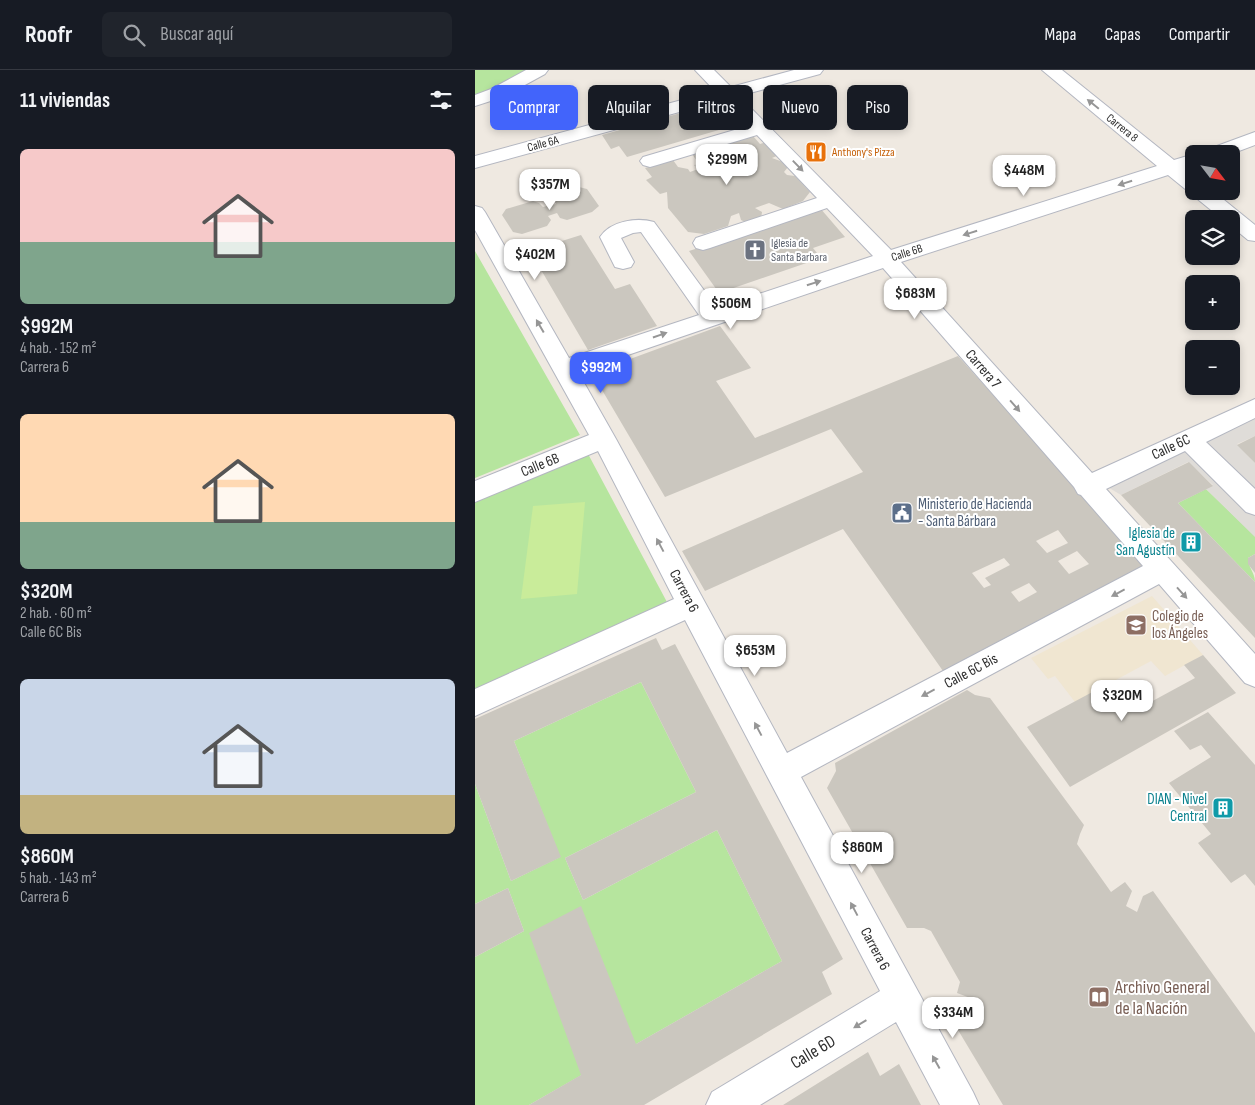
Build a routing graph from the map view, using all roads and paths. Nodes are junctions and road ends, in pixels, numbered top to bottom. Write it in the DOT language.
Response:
graph roads {
  1 [pos="539,70"];
  2 [pos="704,70"];
  3 [pos="813,70"];
  4 [pos="1051,70"];
  5 [pos="718,85"];
  6 [pos="753,87"];
  7 [pos="475,101"];
  8 [pos="679,107"];
  9 [pos="753,120"];
  10 [pos="761,128"];
  11 [pos="1255,138"];
  12 [pos="1237,145"];
  13 [pos="650,161"];
  14 [pos="475,162"];
  15 [pos="1185,163"];
  16 [pos="1171,168"];
  17 [pos="1185,179"];
  18 [pos="831,200"];
  19 [pos="1211,200"];
  20 [pos="475,212"];
  21 [pos="1255,235"];
  22 [pos="703,243"];
  23 [pos="887,259"];
  24 [pos="623,262"];
  25 [pos="712,317"];
  26 [pos="564,368"];
  27 [pos="1255,408"];
  28 [pos="604,439"];
  29 [pos="1188,440"];
  30 [pos="1087,487"];
  31 [pos="475,492"];
  32 [pos="1255,505"];
  33 [pos="1161,570"];
  34 [pos="691,604"];
  35 [pos="1255,674"];
  36 [pos="475,703"];
  37 [pos="781,772"];
  38 [pos="901,998"];
  39 [pos="725,1105"];
  40 [pos="960,1105"];
  1 -- 7 [label="street"];
  2 -- 5 [label="street, Carrera 7"];
  3 -- 6 [label="street, Calle 6A"];
  16 -- 4 [label="street, Carrera 8, one-way"];
  8 -- 14 [label="street, Calle 6A"];
  9 -- 10 [label="street, Carrera 7"];
  10 -- 13 [label="street"];
  10 -- 18 [label="street, Carrera 7, one-way"];
  11 -- 12 [label="street"];
  15 -- 16 [label="street, Calle 6B"];
  16 -- 17 [label="street, Carrera 8"];
  16 -- 23 [label="street, Calle 6B, one-way"];
  18 -- 22 [label="street"];
  18 -- 23 [label="street, Carrera 7"];
  19 -- 21 [label="street"];
  26 -- 20 [label="street, Carrera 6, one-way"];
  25 -- 23 [label="street, Calle 6B, one-way"];
  23 -- 30 [label="street, Carrera 7, one-way"];
  24 -- 25 [label="street"];
  26 -- 25 [label="street, Calle 6B, one-way"];
  26 -- 28 [label="street, Carrera 6"];
  27 -- 29 [label="street, Calle 6C"];
  28 -- 31 [label="street, Calle 6B"];
  34 -- 28 [label="street, Carrera 6, one-way"];
  29 -- 30 [label="street, Calle 6C"];
  29 -- 32 [label="street"];
  30 -- 33 [label="street, Carrera 7"];
  33 -- 35 [label="street, Carrera 7, one-way"];
  33 -- 37 [label="street, Calle 6C Bis, one-way"];
  34 -- 36 [label="street"];
  37 -- 34 [label="street, Carrera 6, one-way"];
  38 -- 37 [label="street, Carrera 6, one-way"];
  38 -- 39 [label="street, Calle 6D, one-way"];
  40 -- 38 [label="street, Carrera 6, one-way"];
}
